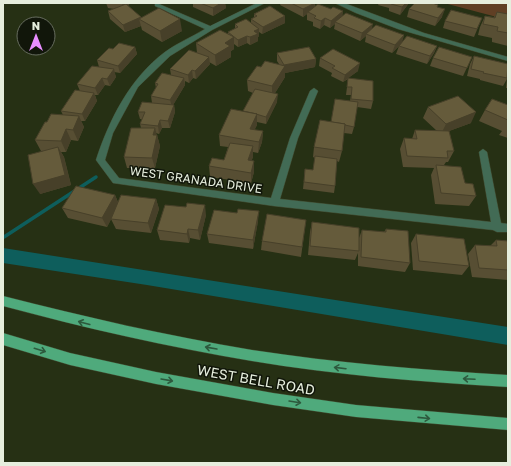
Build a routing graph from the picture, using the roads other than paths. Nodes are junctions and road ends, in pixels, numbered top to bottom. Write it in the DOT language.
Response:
graph roads {
  1 [pos="262,3"];
  2 [pos="338,3"];
  3 [pos="157,5"];
  4 [pos="210,29"];
  5 [pos="508,59"];
  6 [pos="314,91"];
  7 [pos="483,152"];
  8 [pos="274,202"];
  9 [pos="497,228"];
  10 [pos="508,228"];
  11 [pos="3,301"];
  12 [pos="3,339"];
  13 [pos="508,381"];
  14 [pos="508,424"];
  1 -- 4 [label="street, WEST GRANADA DRIVE"];
  2 -- 5 [label="street"];
  3 -- 4 [label="street"];
  4 -- 8 [label="street, WEST GRANADA DRIVE"];
  6 -- 8 [label="street"];
  7 -- 9 [label="street"];
  8 -- 9 [label="street, WEST GRANADA DRIVE"];
  9 -- 10 [label="street, WEST GRANADA DRIVE"];
  13 -- 11 [label="main road, WEST BELL ROAD, one-way"];
  12 -- 14 [label="main road, WEST BELL ROAD, one-way"];
}
